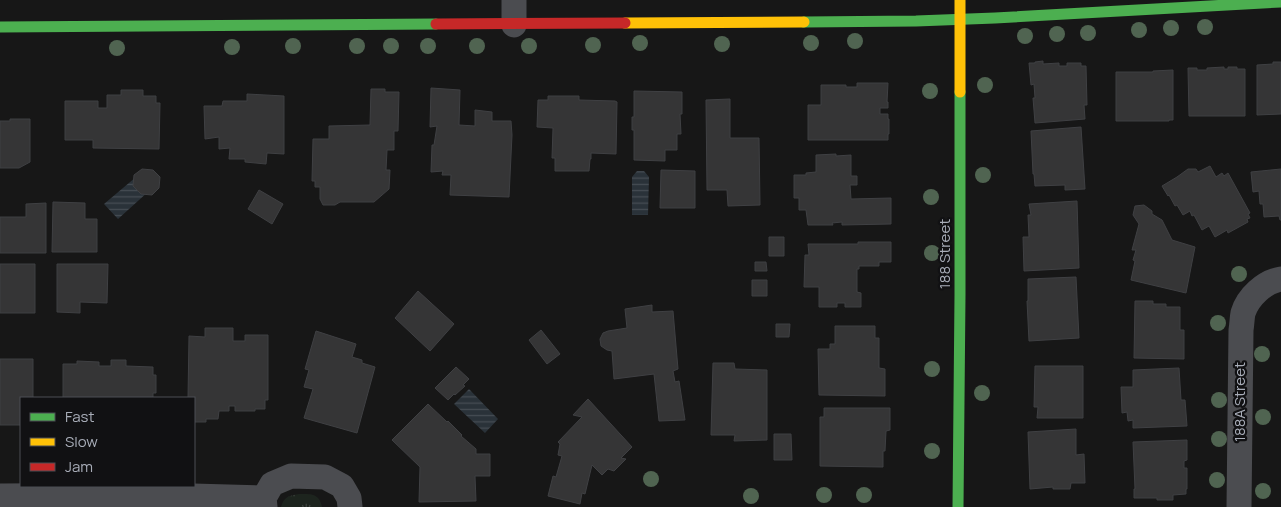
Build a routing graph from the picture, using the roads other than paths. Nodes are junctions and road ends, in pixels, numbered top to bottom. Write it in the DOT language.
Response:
graph roads {
  1 [pos="514,0"];
  2 [pos="960,0"];
  3 [pos="1281,2"];
  4 [pos="960,20"];
  5 [pos="514,25"];
  6 [pos="0,27"];
  7 [pos="1281,279"];
  8 [pos="0,496"];
  9 [pos="264,502"];
  10 [pos="350,507"];
  11 [pos="958,507"];
  12 [pos="1240,507"];
  1 -- 5 [label="street"];
  2 -- 4 [label="street, 188 Street"];
  3 -- 4 [label="street"];
  4 -- 5 [label="street"];
  4 -- 11 [label="street, 188 Street"];
  5 -- 6 [label="street"];
  7 -- 12 [label="street, 188A Street"];
  8 -- 9 [label="street"];
  9 -- 10 [label="street"];
}
